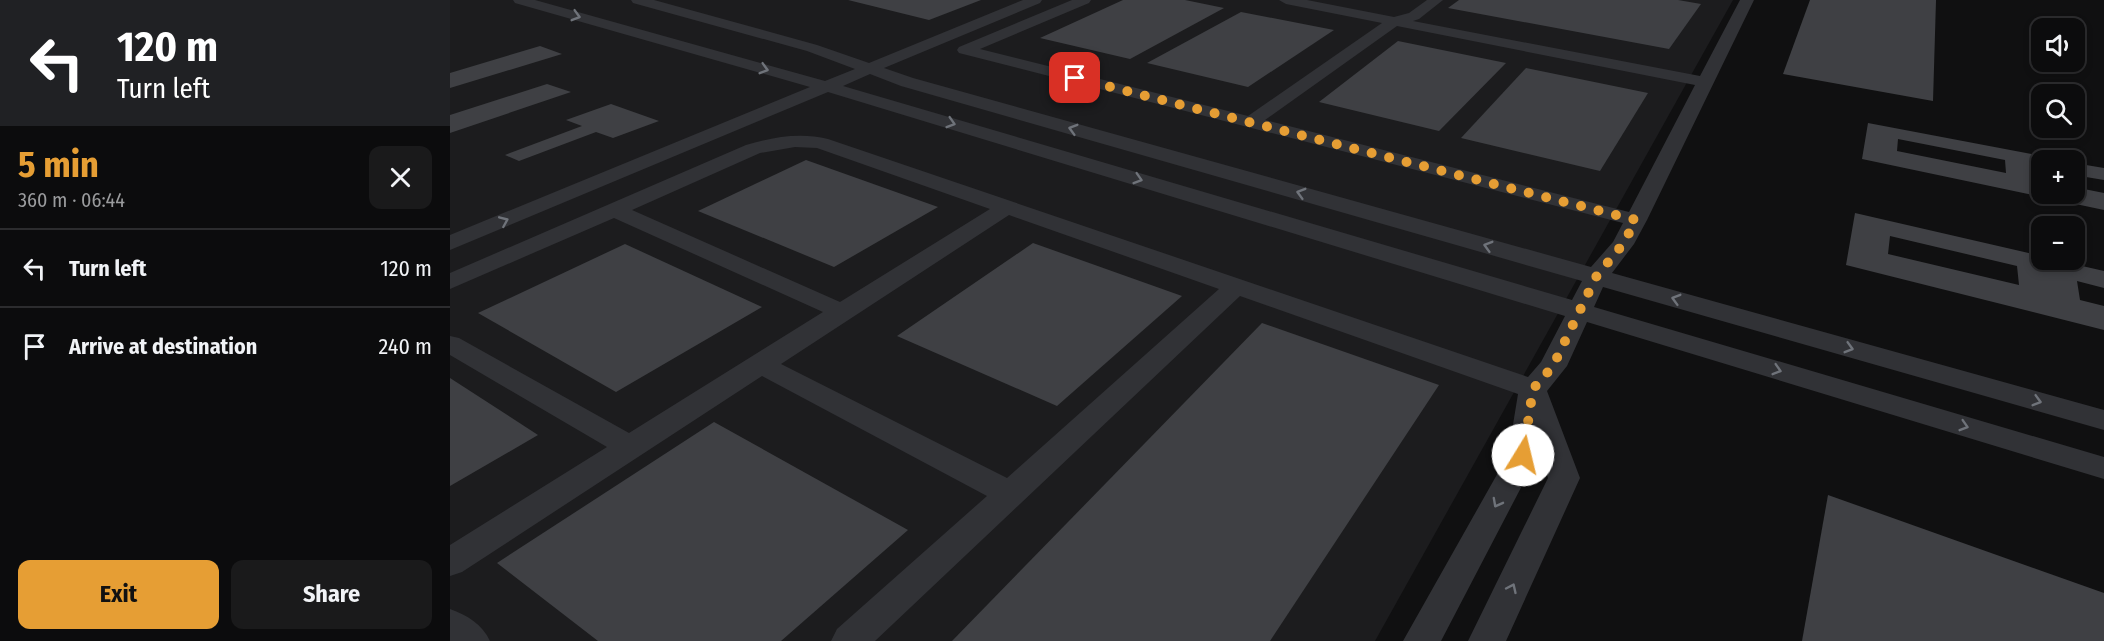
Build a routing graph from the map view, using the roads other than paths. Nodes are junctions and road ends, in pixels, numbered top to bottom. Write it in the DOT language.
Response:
graph roads {
  1 [pos="520,0"];
  2 [pos="638,0"];
  3 [pos="1011,0"];
  4 [pos="1035,0"];
  5 [pos="1084,0"];
  6 [pos="1286,0"];
  7 [pos="1436,0"];
  8 [pos="1747,0"];
  9 [pos="1395,21"];
  10 [pos="862,66"];
  11 [pos="1705,82"];
  12 [pos="818,84"];
  13 [pos="1251,122"];
  14 [pos="1007,207"];
  15 [pos="614,210"];
  16 [pos="1636,220"];
  17 [pos="450,227"];
  18 [pos="450,243"];
  19 [pos="1596,277"];
  20 [pos="450,282"];
  21 [pos="1237,286"];
  22 [pos="1579,311"];
  23 [pos="843,312"];
  24 [pos="1732,315"];
  25 [pos="450,344"];
  26 [pos="1721,354"];
  27 [pos="760,364"];
  28 [pos="1533,389"];
  29 [pos="2104,420"];
  30 [pos="630,447"];
  31 [pos="2104,468"];
  32 [pos="1010,494"];
  33 [pos="450,562"];
  34 [pos="450,625"];
  35 [pos="471,641"];
  36 [pos="850,641"];
  37 [pos="1422,641"];
  38 [pos="1487,641"];
  1 -- 12 [label="street, one-way"];
  2 -- 10 [label="street"];
  3 -- 10 [label="street"];
  4 -- 10 [label="street"];
  5 -- 13 [label="street"];
  6 -- 9 [label="street"];
  7 -- 9 [label="street"];
  8 -- 11 [label="street"];
  9 -- 11 [label="street"];
  9 -- 13 [label="street"];
  10 -- 12 [label="street"];
  19 -- 10 [label="street, one-way"];
  11 -- 16 [label="street"];
  12 -- 17 [label="street"];
  18 -- 12 [label="street, one-way"];
  12 -- 22 [label="street, one-way"];
  13 -- 16 [label="street"];
  14 -- 15 [label="street"];
  14 -- 21 [label="street"];
  14 -- 23 [label="street"];
  15 -- 20 [label="street"];
  15 -- 23 [label="street"];
  16 -- 19 [label="street"];
  19 -- 22 [label="street"];
  24 -- 19 [label="street, one-way"];
  21 -- 28 [label="street"];
  21 -- 32 [label="street"];
  22 -- 26 [label="street"];
  22 -- 28 [label="street"];
  23 -- 27 [label="street"];
  24 -- 26 [label="street"];
  24 -- 29 [label="street, one-way"];
  25 -- 30 [label="street"];
  26 -- 31 [label="street, one-way"];
  27 -- 30 [label="street"];
  27 -- 32 [label="street"];
  28 -- 37 [label="street, one-way"];
  38 -- 28 [label="street, one-way"];
  30 -- 33 [label="street"];
  32 -- 36 [label="street"];
  34 -- 35 [label="street"];
}
